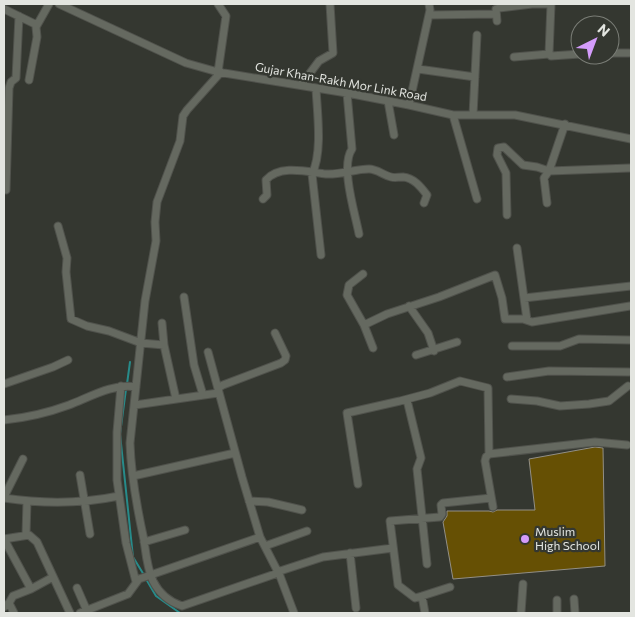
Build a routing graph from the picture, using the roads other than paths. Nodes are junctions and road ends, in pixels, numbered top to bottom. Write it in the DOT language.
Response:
graph roads {
  1 [pos="49,4"];
  2 [pos="58,4"];
  3 [pos="218,4"];
  4 [pos="330,4"];
  5 [pos="429,4"];
  6 [pos="4,9"];
  7 [pos="498,12"];
  8 [pos="429,15"];
  9 [pos="19,16"];
  10 [pos="37,25"];
  11 [pos="477,35"];
  12 [pos="620,53"];
  13 [pos="629,53"];
  14 [pos="549,54"];
  15 [pos="570,55"];
  16 [pos="514,57"];
  17 [pos="418,69"];
  18 [pos="219,72"];
  19 [pos="475,77"];
  20 [pos="29,80"];
  21 [pos="301,85"];
  22 [pos="316,88"];
  23 [pos="347,93"];
  24 [pos="388,101"];
  25 [pos="409,105"];
  26 [pos="453,115"];
  27 [pos="473,115"];
  28 [pos="565,124"];
  29 [pos="394,135"];
  30 [pos="631,139"];
  31 [pos="630,168"];
  32 [pos="313,171"];
  33 [pos="549,171"];
  34 [pos="348,172"];
  35 [pos="6,190"];
  36 [pos="263,199"];
  37 [pos="477,200"];
  38 [pos="424,203"];
  39 [pos="547,203"];
  40 [pos="506,216"];
  41 [pos="58,226"];
  42 [pos="359,234"];
  43 [pos="517,248"];
  44 [pos="321,255"];
  45 [pos="363,274"];
  46 [pos="631,286"];
  47 [pos="184,297"];
  48 [pos="524,298"];
  49 [pos="409,306"];
  50 [pos="630,306"];
  51 [pos="527,320"];
  52 [pos="162,324"];
  53 [pos="364,325"];
  54 [pos="275,333"];
  55 [pos="630,340"];
  56 [pos="457,342"];
  57 [pos="140,343"];
  58 [pos="164,345"];
  59 [pos="512,346"];
  60 [pos="373,348"];
  61 [pos="434,351"];
  62 [pos="208,352"];
  63 [pos="416,356"];
  64 [pos="68,360"];
  65 [pos="629,372"];
  66 [pos="507,377"];
  67 [pos="4,384"];
  68 [pos="122,386"];
  69 [pos="134,386"];
  70 [pos="628,386"];
  71 [pos="218,390"];
  72 [pos="203,395"];
  73 [pos="176,399"];
  74 [pos="511,399"];
  75 [pos="407,400"];
  76 [pos="134,405"];
  77 [pos="4,420"];
  78 [pos="626,445"];
  79 [pos="235,453"];
  80 [pos="489,454"];
  81 [pos="23,459"];
  82 [pos="124,461"];
  83 [pos="80,475"];
  84 [pos="133,476"];
  85 [pos="358,484"];
  86 [pos="119,496"];
  87 [pos="4,498"];
  88 [pos="492,498"];
  89 [pos="27,501"];
  90 [pos="249,501"];
  91 [pos="86,502"];
  92 [pos="493,507"];
  93 [pos="302,510"];
  94 [pos="422,518"];
  95 [pos="185,530"];
  96 [pos="307,531"];
  97 [pos="90,534"];
  98 [pos="26,536"];
  99 [pos="260,536"];
  100 [pos="4,539"];
  101 [pos="144,542"];
  102 [pos="265,546"];
  103 [pos="393,548"];
  104 [pos="350,553"];
  105 [pos="427,564"];
  106 [pos="278,572"];
  107 [pos="150,576"];
  108 [pos="53,577"];
  109 [pos="138,580"];
  110 [pos="524,584"];
  111 [pos="450,587"];
  112 [pos="77,588"];
  113 [pos="31,589"];
  114 [pos="422,596"];
  115 [pos="574,599"];
  116 [pos="557,600"];
  117 [pos="7,605"];
  118 [pos="356,608"];
  119 [pos="84,612"];
  120 [pos="14,613"];
  121 [pos="70,613"];
  122 [pos="294,613"];
  123 [pos="424,613"];
  124 [pos="521,613"];
  125 [pos="557,613"];
  126 [pos="575,613"];
  1 -- 10 [label="street"];
  2 -- 18 [label="street, Gujar Khan-Rakh Mor Link Road"];
  3 -- 18 [label="street"];
  4 -- 21 [label="street"];
  5 -- 8 [label="street"];
  6 -- 9 [label="street"];
  7 -- 8 [label="street"];
  7 -- 14 [label="street"];
  8 -- 17 [label="street"];
  9 -- 10 [label="street"];
  9 -- 35 [label="street"];
  10 -- 20 [label="street"];
  11 -- 19 [label="street"];
  12 -- 13 [label="street"];
  14 -- 15 [label="street"];
  14 -- 16 [label="street"];
  17 -- 19 [label="street"];
  17 -- 25 [label="street"];
  18 -- 21 [label="street, Gujar Khan-Rakh Mor Link Road"];
  18 -- 57 [label="street"];
  19 -- 27 [label="street"];
  21 -- 22 [label="street, Gujar Khan-Rakh Mor Link Road"];
  22 -- 23 [label="street, Gujar Khan-Rakh Mor Link Road"];
  22 -- 32 [label="street"];
  23 -- 24 [label="street, Gujar Khan-Rakh Mor Link Road"];
  23 -- 34 [label="street"];
  24 -- 25 [label="street, Gujar Khan-Rakh Mor Link Road"];
  24 -- 29 [label="street"];
  25 -- 26 [label="street, Gujar Khan-Rakh Mor Link Road"];
  26 -- 27 [label="street, Gujar Khan-Rakh Mor Link Road"];
  26 -- 37 [label="street"];
  27 -- 28 [label="street, Gujar Khan-Rakh Mor Link Road"];
  28 -- 30 [label="street, Gujar Khan-Rakh Mor Link Road"];
  28 -- 33 [label="street"];
  31 -- 33 [label="street"];
  32 -- 34 [label="street"];
  32 -- 36 [label="street"];
  32 -- 44 [label="street"];
  33 -- 39 [label="street"];
  33 -- 40 [label="street"];
  34 -- 38 [label="street"];
  34 -- 42 [label="street"];
  41 -- 57 [label="street"];
  43 -- 48 [label="street"];
  45 -- 53 [label="street"];
  46 -- 48 [label="street"];
  47 -- 72 [label="street"];
  48 -- 51 [label="street"];
  49 -- 51 [label="street"];
  49 -- 53 [label="street"];
  49 -- 61 [label="street"];
  50 -- 51 [label="street"];
  52 -- 58 [label="street"];
  53 -- 60 [label="street"];
  54 -- 71 [label="street"];
  55 -- 59 [label="street"];
  56 -- 61 [label="street"];
  57 -- 58 [label="street"];
  57 -- 69 [label="street"];
  58 -- 73 [label="street"];
  61 -- 63 [label="street"];
  62 -- 71 [label="street"];
  64 -- 67 [label="street"];
  65 -- 66 [label="street"];
  68 -- 69 [label="street"];
  68 -- 77 [label="street"];
  68 -- 82 [label="street"];
  69 -- 76 [label="street"];
  70 -- 74 [label="street"];
  71 -- 72 [label="street"];
  71 -- 79 [label="street"];
  72 -- 73 [label="street"];
  73 -- 76 [label="street"];
  75 -- 80 [label="street"];
  75 -- 85 [label="street"];
  75 -- 94 [label="street"];
  76 -- 82 [label="street"];
  78 -- 80 [label="street"];
  79 -- 84 [label="street"];
  79 -- 90 [label="street"];
  80 -- 88 [label="street"];
  81 -- 87 [label="street"];
  82 -- 84 [label="street"];
  82 -- 86 [label="street"];
  83 -- 91 [label="street"];
  84 -- 101 [label="street"];
  86 -- 91 [label="street"];
  86 -- 109 [label="street"];
  87 -- 89 [label="street"];
  88 -- 92 [label="street"];
  88 -- 94 [label="street"];
  89 -- 91 [label="street"];
  89 -- 98 [label="street"];
  90 -- 93 [label="street"];
  90 -- 99 [label="street"];
  91 -- 97 [label="street"];
  94 -- 103 [label="street"];
  94 -- 105 [label="street"];
  95 -- 101 [label="street"];
  96 -- 102 [label="street"];
  98 -- 100 [label="street"];
  98 -- 108 [label="street"];
  99 -- 102 [label="street"];
  99 -- 107 [label="street"];
  100 -- 113 [label="street"];
  101 -- 107 [label="street"];
  102 -- 106 [label="street"];
  103 -- 104 [label="street"];
  103 -- 114 [label="street"];
  104 -- 106 [label="street"];
  104 -- 118 [label="street"];
  106 -- 107 [label="street"];
  106 -- 122 [label="street"];
  107 -- 109 [label="street"];
  108 -- 113 [label="street"];
  108 -- 121 [label="street"];
  109 -- 119 [label="street"];
  110 -- 124 [label="street"];
  111 -- 114 [label="street"];
  112 -- 119 [label="street"];
  113 -- 117 [label="street"];
  114 -- 123 [label="street"];
  115 -- 126 [label="street"];
  116 -- 125 [label="street"];
  117 -- 120 [label="street"];
}
